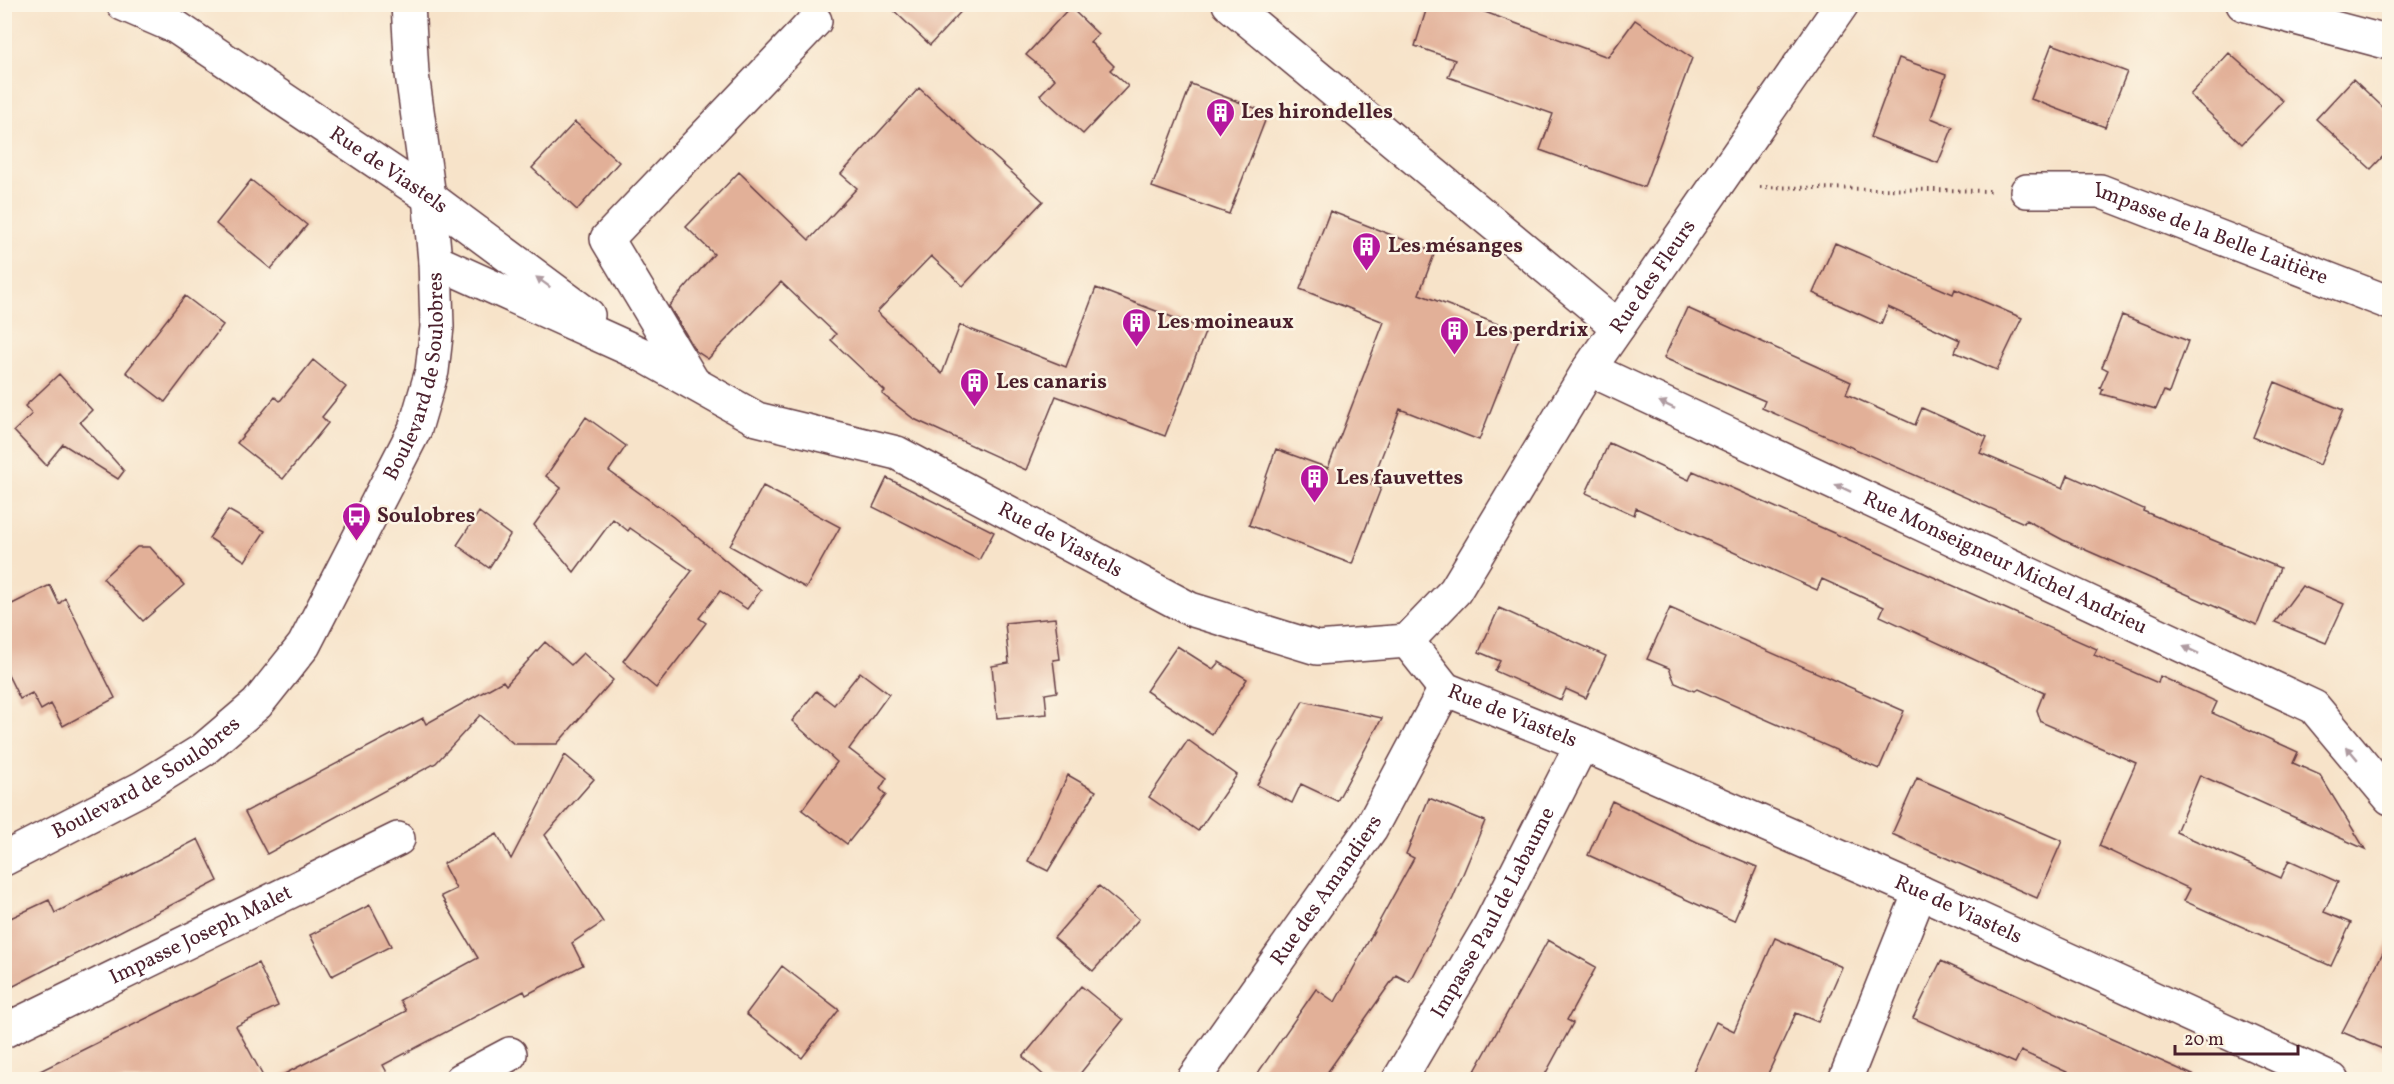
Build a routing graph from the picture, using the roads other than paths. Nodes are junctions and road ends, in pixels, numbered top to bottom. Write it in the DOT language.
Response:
graph roads {
  1 [pos="123,4"];
  2 [pos="408,4"];
  3 [pos="1229,4"];
  4 [pos="1842,4"];
  5 [pos="2243,4"];
  6 [pos="815,21"];
  7 [pos="2390,43"];
  8 [pos="2027,191"];
  9 [pos="429,197"];
  10 [pos="435,261"];
  11 [pos="2390,303"];
  12 [pos="1618,327"];
  13 [pos="640,354"];
  14 [pos="1589,369"];
  15 [pos="695,386"];
  16 [pos="1407,641"];
  17 [pos="1445,689"];
  18 [pos="1582,744"];
  19 [pos="2390,798"];
  20 [pos="398,839"];
  21 [pos="4,859"];
  22 [pos="1920,892"];
  23 [pos="4,1031"];
  24 [pos="510,1054"];
  25 [pos="461,1080"];
  26 [pos="1193,1080"];
  27 [pos="1399,1080"];
  28 [pos="1845,1080"];
  29 [pos="2332,1080"];
  1 -- 9 [label="street, Rue de Viastels"];
  2 -- 9 [label="street, Boulevard de Soulobres"];
  3 -- 12 [label="street"];
  4 -- 12 [label="street, Rue des Fleurs"];
  5 -- 7 [label="street"];
  6 -- 15 [label="street"];
  8 -- 11 [label="street, Impasse de la Belle Laitière"];
  9 -- 10 [label="street, Boulevard de Soulobres"];
  13 -- 9 [label="street, Rue de Viastels, one-way"];
  10 -- 13 [label="street, Rue de Viastels"];
  10 -- 21 [label="street, Boulevard de Soulobres"];
  12 -- 14 [label="street, Rue des Fleurs"];
  13 -- 15 [label="street, Rue de Viastels"];
  14 -- 16 [label="street, Rue des Fleurs"];
  19 -- 14 [label="street, Rue Monseigneur Michel Andrieu, one-way"];
  15 -- 16 [label="street, Rue de Viastels"];
  16 -- 17 [label="street, Rue de Viastels"];
  17 -- 18 [label="street, Rue de Viastels"];
  17 -- 26 [label="street, Rue des Amandiers"];
  18 -- 22 [label="street, Rue de Viastels"];
  18 -- 27 [label="street, Impasse Paul de Labaume"];
  20 -- 23 [label="street, Impasse Joseph Malet"];
  22 -- 28 [label="street"];
  22 -- 29 [label="street, Rue de Viastels"];
  24 -- 25 [label="street"];
}
